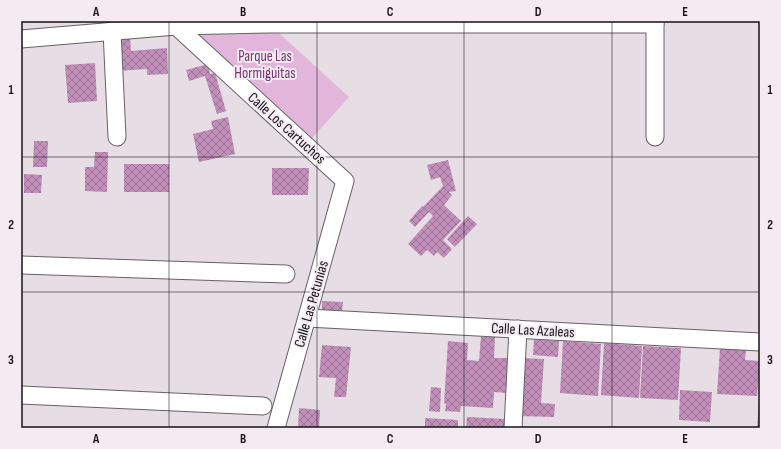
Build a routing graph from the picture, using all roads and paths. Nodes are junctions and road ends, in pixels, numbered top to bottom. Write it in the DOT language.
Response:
graph roads {
  1 [pos="656,23"];
  2 [pos="176,26"];
  3 [pos="92,27"];
  4 [pos="112,31"];
  5 [pos="21,39"];
  6 [pos="117,137"];
  7 [pos="655,137"];
  8 [pos="345,181"];
  9 [pos="21,265"];
  10 [pos="286,274"];
  11 [pos="307,318"];
  12 [pos="518,329"];
  13 [pos="760,342"];
  14 [pos="21,395"];
  15 [pos="264,406"];
  16 [pos="276,428"];
  17 [pos="512,428"];
  1 -- 2 [label="street"];
  1 -- 7 [label="street"];
  2 -- 4 [label="street"];
  2 -- 8 [label="street, Calle Los Cartuchos"];
  3 -- 4 [label="street"];
  3 -- 5 [label="street"];
  4 -- 6 [label="street"];
  8 -- 11 [label="street, Calle Las Petunias"];
  9 -- 10 [label="street"];
  11 -- 12 [label="street, Calle Las Azaleas"];
  11 -- 16 [label="street, Calle Las Petunias"];
  12 -- 13 [label="street, Calle Las Azaleas"];
  12 -- 17 [label="street"];
  14 -- 15 [label="street"];
}
